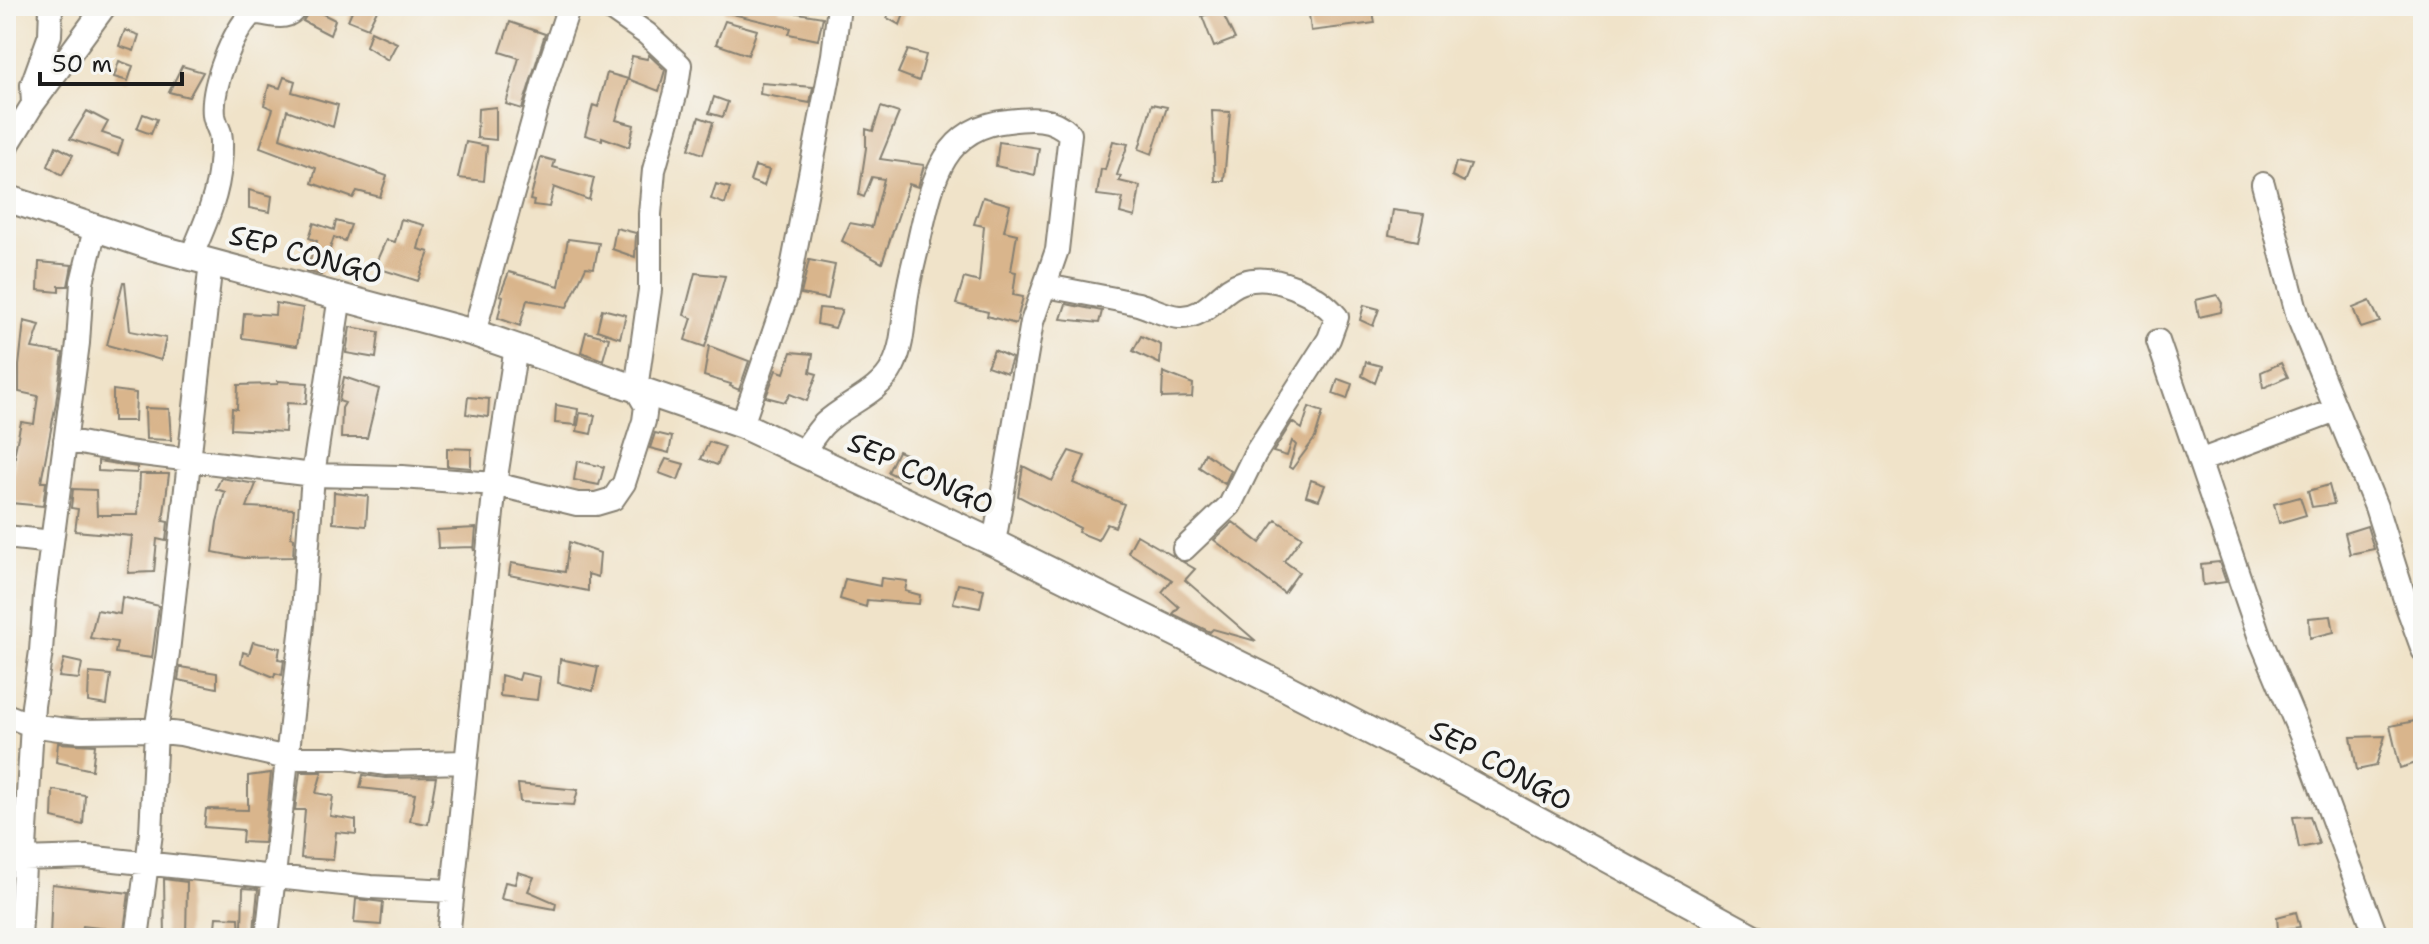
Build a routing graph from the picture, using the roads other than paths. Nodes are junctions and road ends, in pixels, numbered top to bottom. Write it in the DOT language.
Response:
graph roads {
  1 [pos="51,6"];
  2 [pos="105,6"];
  3 [pos="297,6"];
  4 [pos="569,6"];
  5 [pos="607,6"];
  6 [pos="839,6"];
  7 [pos="33,104"];
  8 [pos="6,148"];
  9 [pos="2263,184"];
  10 [pos="6,198"];
  11 [pos="95,229"];
  12 [pos="201,260"];
  13 [pos="1046,286"];
  14 [pos="340,296"];
  15 [pos="474,333"];
  16 [pos="2158,341"];
  17 [pos="516,347"];
  18 [pos="636,389"];
  19 [pos="2336,410"];
  20 [pos="742,425"];
  21 [pos="65,440"];
  22 [pos="802,453"];
  23 [pos="190,461"];
  24 [pos="2199,461"];
  25 [pos="313,475"];
  26 [pos="495,484"];
  27 [pos="6,537"];
  28 [pos="52,542"];
  29 [pos="994,543"];
  30 [pos="1184,549"];
  31 [pos="2423,650"];
  32 [pos="6,715"];
  33 [pos="31,725"];
  34 [pos="156,731"];
  35 [pos="287,758"];
  36 [pos="465,762"];
  37 [pos="23,859"];
  38 [pos="145,863"];
  39 [pos="273,876"];
  40 [pos="451,891"];
  41 [pos="20,938"];
  42 [pos="137,938"];
  43 [pos="267,938"];
  44 [pos="448,938"];
  45 [pos="1754,938"];
  46 [pos="2377,938"];
  1 -- 7 [label="street"];
  2 -- 7 [label="street"];
  3 -- 12 [label="street"];
  4 -- 15 [label="street"];
  5 -- 18 [label="street"];
  6 -- 20 [label="street"];
  7 -- 8 [label="street"];
  9 -- 19 [label="street"];
  10 -- 11 [label="street, SEP CONGO"];
  11 -- 12 [label="street, SEP CONGO"];
  11 -- 21 [label="street"];
  12 -- 14 [label="street, SEP CONGO"];
  12 -- 23 [label="street"];
  13 -- 22 [label="street"];
  13 -- 29 [label="street"];
  13 -- 30 [label="street"];
  14 -- 15 [label="street, SEP CONGO"];
  14 -- 25 [label="street"];
  15 -- 17 [label="street, SEP CONGO"];
  16 -- 24 [label="street"];
  17 -- 18 [label="street, SEP CONGO"];
  17 -- 26 [label="street"];
  18 -- 20 [label="street, SEP CONGO"];
  18 -- 26 [label="street"];
  19 -- 24 [label="street"];
  19 -- 31 [label="street"];
  20 -- 22 [label="street, SEP CONGO"];
  21 -- 23 [label="street"];
  21 -- 28 [label="street"];
  22 -- 29 [label="street, SEP CONGO"];
  23 -- 25 [label="street"];
  23 -- 34 [label="street"];
  24 -- 46 [label="street"];
  25 -- 26 [label="street"];
  25 -- 35 [label="street"];
  26 -- 36 [label="street"];
  27 -- 28 [label="street"];
  28 -- 33 [label="street"];
  29 -- 45 [label="street, SEP CONGO"];
  32 -- 33 [label="street"];
  33 -- 34 [label="street"];
  33 -- 37 [label="street"];
  34 -- 35 [label="street"];
  34 -- 38 [label="street"];
  35 -- 36 [label="street"];
  35 -- 39 [label="street"];
  36 -- 40 [label="street"];
  37 -- 38 [label="street"];
  37 -- 41 [label="street"];
  38 -- 39 [label="street"];
  38 -- 42 [label="street"];
  39 -- 40 [label="street"];
  39 -- 43 [label="street"];
  40 -- 44 [label="street"];
}
